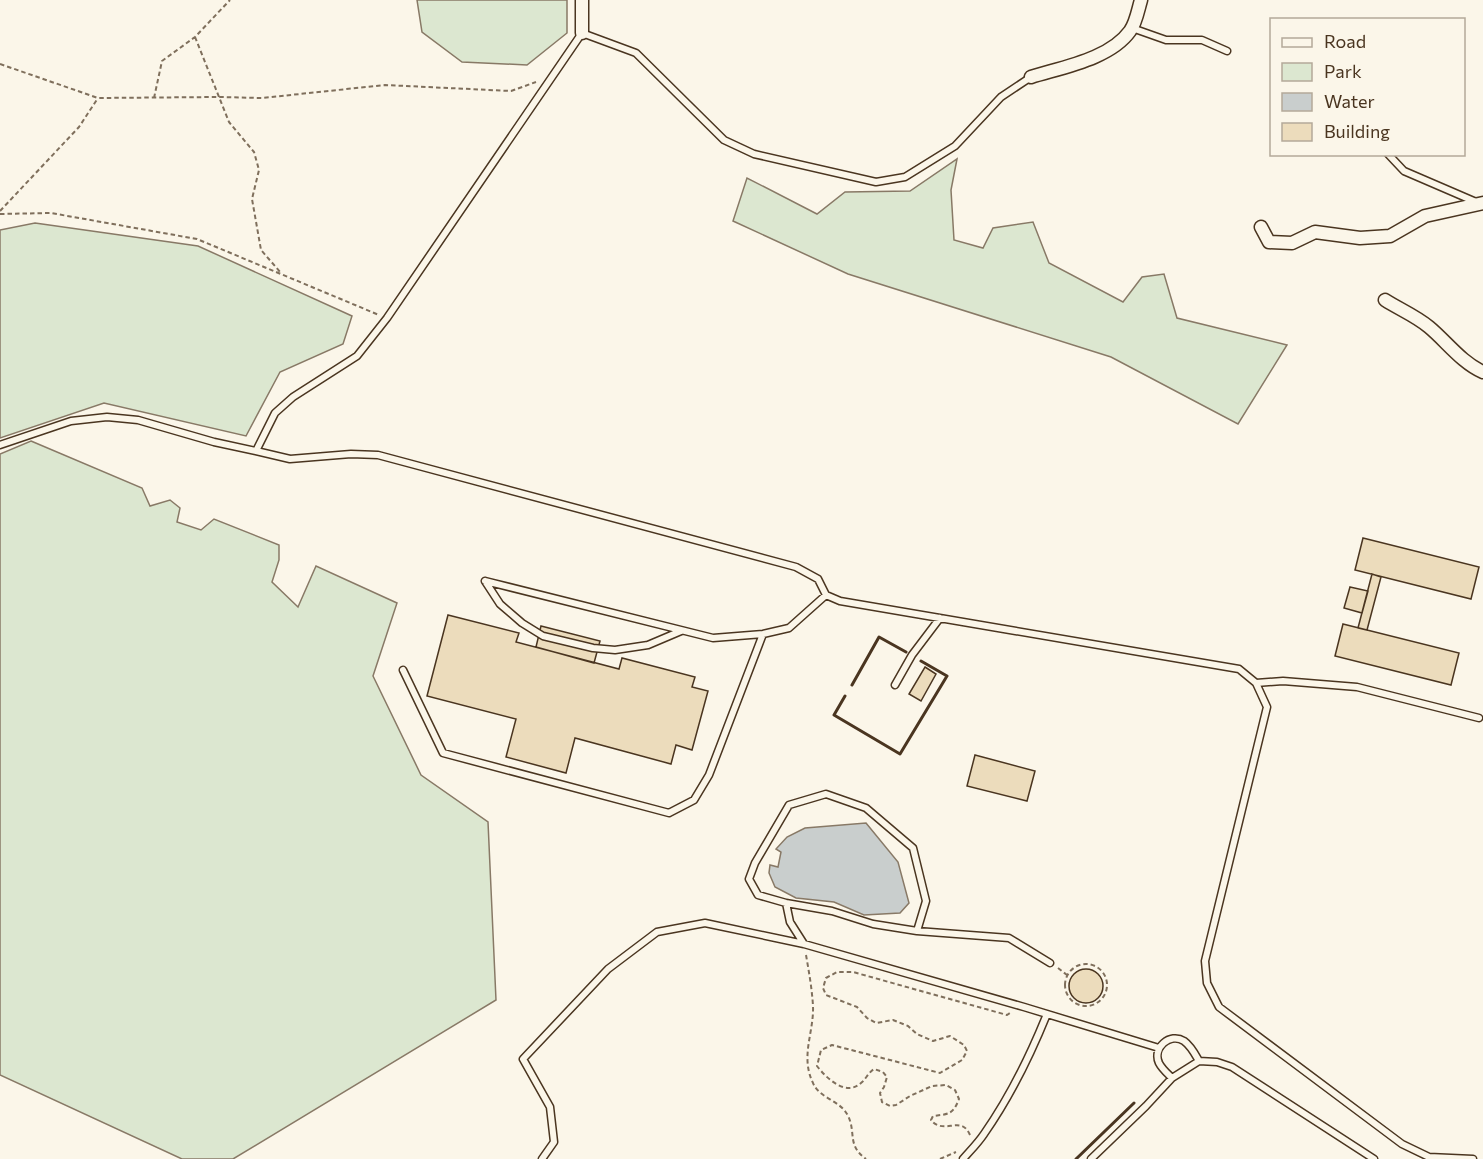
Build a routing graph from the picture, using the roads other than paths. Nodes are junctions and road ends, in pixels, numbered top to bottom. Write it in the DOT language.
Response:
graph roads {
  1 [pos="582,0"];
  2 [pos="1141,0"];
  3 [pos="1132,28"];
  4 [pos="582,33"];
  5 [pos="1227,51"];
  6 [pos="1031,77"];
  7 [pos="1390,156"];
  8 [pos="1481,204"];
  9 [pos="1261,227"];
  10 [pos="1385,300"];
  11 [pos="1483,372"];
  12 [pos="0,445"];
  13 [pos="256,452"];
  14 [pos="826,595"];
  15 [pos="940,618"];
  16 [pos="682,630"];
  17 [pos="763,634"];
  18 [pos="403,670"];
  19 [pos="1256,683"];
  20 [pos="895,685"];
  21 [pos="1479,718"];
  22 [pos="786,903"];
  23 [pos="917,931"];
  24 [pos="804,944"];
  25 [pos="1050,963"];
  26 [pos="1047,1014"];
  27 [pos="1159,1048"];
  28 [pos="1199,1061"];
  29 [pos="1172,1078"];
  30 [pos="542,1159"];
  31 [pos="963,1159"];
  32 [pos="1091,1159"];
  33 [pos="1374,1159"];
  34 [pos="1473,1159"];
  1 -- 4 [label="street"];
  2 -- 3 [label="street"];
  3 -- 5 [label="lane"];
  3 -- 6 [label="street"];
  4 -- 6 [label="lane"];
  4 -- 13 [label="lane"];
  7 -- 8 [label="lane"];
  8 -- 9 [label="street"];
  10 -- 11 [label="street"];
  12 -- 13 [label="lane"];
  13 -- 14 [label="lane"];
  14 -- 15 [label="lane"];
  14 -- 17 [label="lane"];
  15 -- 19 [label="lane"];
  15 -- 20 [label="lane"];
  16 -- 16 [label="lane"];
  16 -- 17 [label="lane"];
  17 -- 18 [label="lane"];
  19 -- 21 [label="lane"];
  19 -- 34 [label="lane"];
  22 -- 23 [label="lane"];
  22 -- 23 [label="lane"];
  22 -- 24 [label="lane"];
  23 -- 25 [label="lane"];
  24 -- 26 [label="lane"];
  24 -- 30 [label="lane"];
  26 -- 27 [label="lane"];
  26 -- 31 [label="lane"];
  27 -- 28 [label="lane"];
  27 -- 29 [label="lane"];
  28 -- 29 [label="lane"];
  28 -- 33 [label="lane"];
  29 -- 32 [label="lane"];
}
